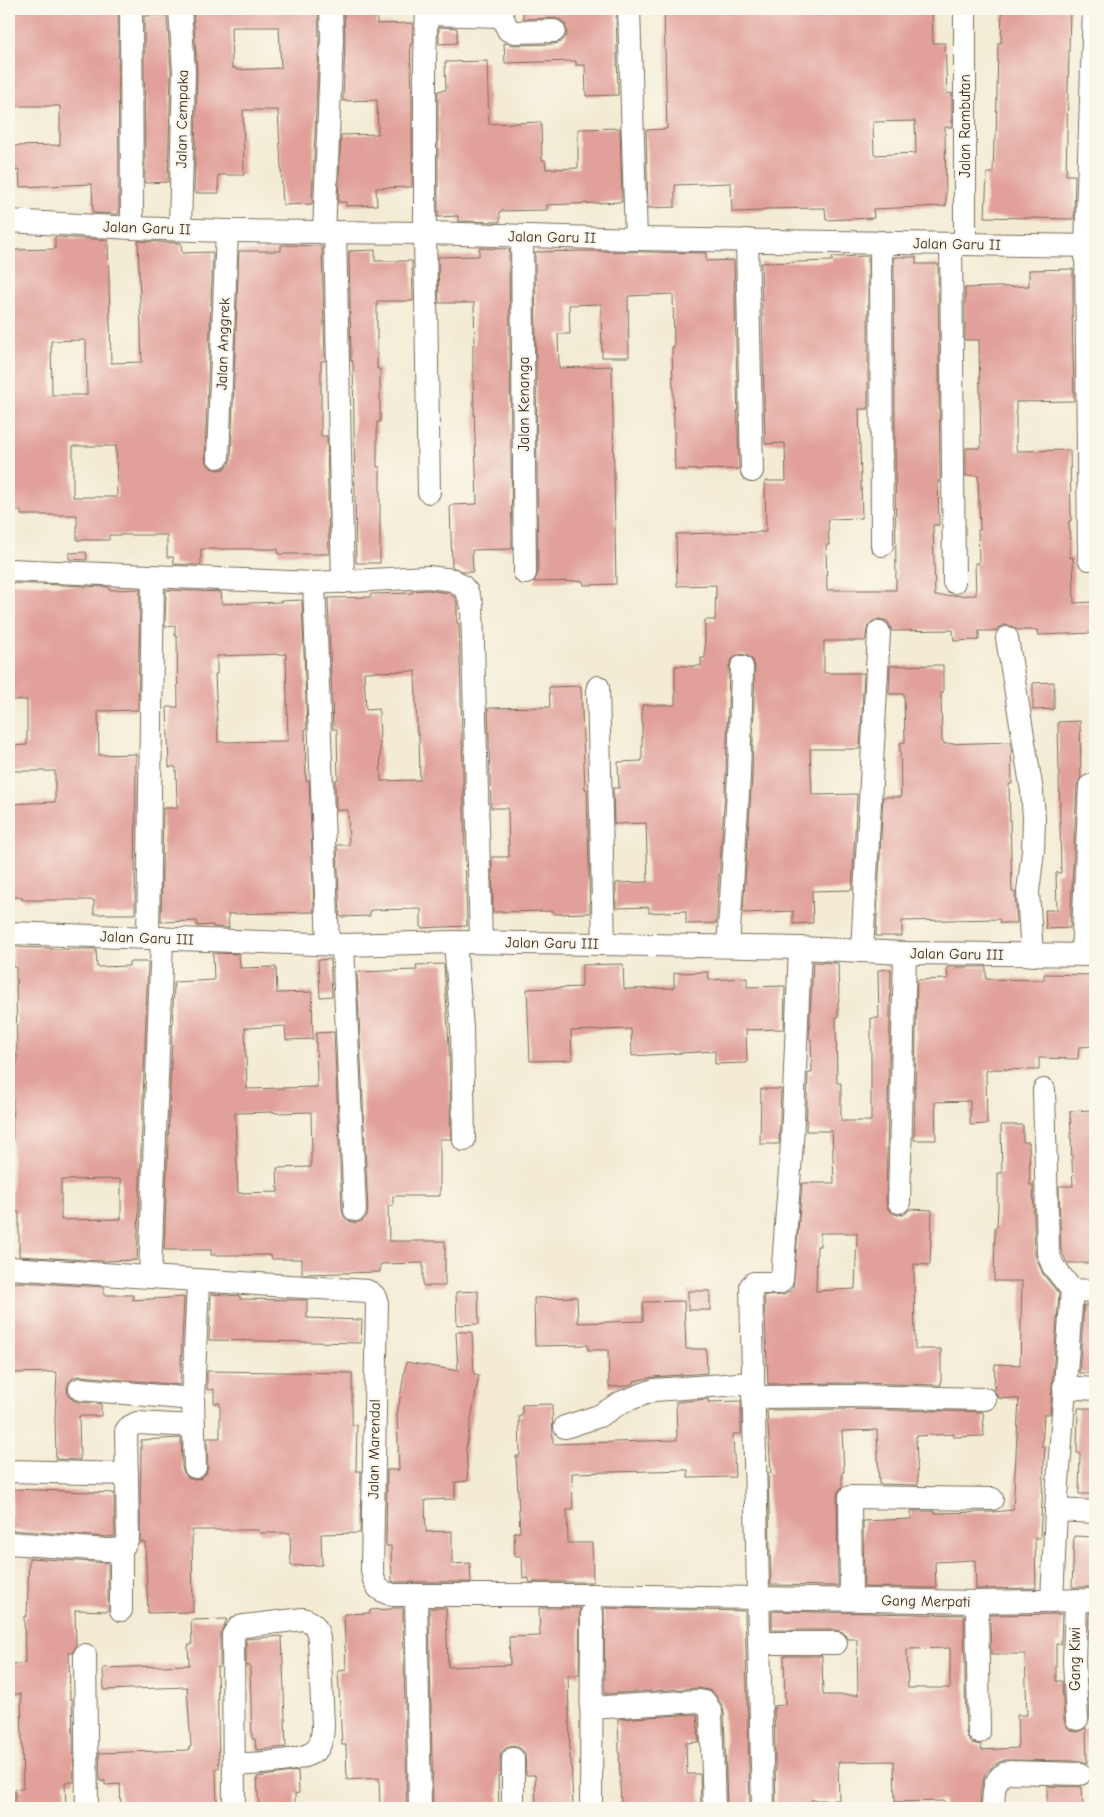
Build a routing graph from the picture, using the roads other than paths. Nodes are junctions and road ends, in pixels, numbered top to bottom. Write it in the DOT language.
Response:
graph roads {
  1 [pos="131,9"];
  2 [pos="180,9"];
  3 [pos="331,9"];
  4 [pos="630,9"];
  5 [pos="964,9"];
  6 [pos="1094,9"];
  7 [pos="427,12"];
  8 [pos="502,12"];
  9 [pos="554,32"];
  10 [pos="9,221"];
  11 [pos="132,228"];
  12 [pos="180,229"];
  13 [pos="227,231"];
  14 [pos="330,233"];
  15 [pos="424,233"];
  16 [pos="522,236"];
  17 [pos="636,238"];
  18 [pos="747,240"];
  19 [pos="881,242"];
  20 [pos="958,244"];
  21 [pos="1091,246"];
  22 [pos="218,456"];
  23 [pos="752,471"];
  24 [pos="430,492"];
  25 [pos="882,545"];
  26 [pos="1089,559"];
  27 [pos="9,570"];
  28 [pos="525,573"];
  29 [pos="154,576"];
  30 [pos="343,582"];
  31 [pos="954,582"];
  32 [pos="314,583"];
  33 [pos="880,632"];
  34 [pos="1007,638"];
  35 [pos="742,667"];
  36 [pos="598,687"];
  37 [pos="1090,786"];
  38 [pos="9,933"];
  39 [pos="155,938"];
  40 [pos="455,942"];
  41 [pos="482,942"];
  42 [pos="335,944"];
  43 [pos="604,944"];
  44 [pos="728,946"];
  45 [pos="800,948"];
  46 [pos="862,952"];
  47 [pos="905,953"];
  48 [pos="1032,955"];
  49 [pos="1088,955"];
  50 [pos="1044,1090"];
  51 [pos="464,1140"];
  52 [pos="899,1202"];
  53 [pos="355,1210"];
  54 [pos="9,1268"];
  55 [pos="150,1276"];
  56 [pos="198,1281"];
  57 [pos="1072,1290"];
  58 [pos="1095,1291"];
  59 [pos="1064,1387"];
  60 [pos="80,1389"];
  61 [pos="1095,1389"];
  62 [pos="752,1390"];
  63 [pos="193,1399"];
  64 [pos="985,1399"];
  65 [pos="194,1426"];
  66 [pos="565,1427"];
  67 [pos="195,1467"];
  68 [pos="9,1470"];
  69 [pos="127,1474"];
  70 [pos="992,1498"];
  71 [pos="1056,1510"];
  72 [pos="1095,1512"];
  73 [pos="9,1543"];
  74 [pos="120,1549"];
  75 [pos="416,1595"];
  76 [pos="757,1598"];
  77 [pos="851,1599"];
  78 [pos="1086,1600"];
  79 [pos="1052,1601"];
  80 [pos="977,1602"];
  81 [pos="121,1610"];
  82 [pos="592,1613"];
  83 [pos="759,1643"];
  84 [pos="836,1643"];
  85 [pos="85,1655"];
  86 [pos="591,1708"];
  87 [pos="1077,1719"];
  88 [pos="979,1732"];
  89 [pos="513,1759"];
  90 [pos="234,1765"];
  91 [pos="1080,1774"];
  92 [pos="87,1808"];
  93 [pos="234,1808"];
  94 [pos="420,1808"];
  95 [pos="513,1808"];
  96 [pos="591,1808"];
  97 [pos="714,1808"];
  98 [pos="763,1808"];
  99 [pos="993,1808"];
  1 -- 11 [label="street"];
  2 -- 12 [label="street, Jalan Cempaka"];
  3 -- 14 [label="street"];
  4 -- 17 [label="street"];
  5 -- 20 [label="street, Jalan Rambutan"];
  6 -- 21 [label="street"];
  7 -- 8 [label="street"];
  7 -- 15 [label="street"];
  8 -- 9 [label="street"];
  10 -- 11 [label="street, Jalan Garu II"];
  11 -- 12 [label="street, Jalan Garu II"];
  12 -- 13 [label="street, Jalan Garu II"];
  13 -- 14 [label="street, Jalan Garu II"];
  13 -- 22 [label="street, Jalan Anggrek"];
  14 -- 15 [label="street, Jalan Garu II"];
  14 -- 30 [label="street"];
  15 -- 16 [label="street, Jalan Garu II"];
  15 -- 24 [label="street"];
  16 -- 17 [label="street, Jalan Garu II"];
  16 -- 28 [label="street, Jalan Kenanga"];
  17 -- 18 [label="street, Jalan Garu II"];
  18 -- 19 [label="street, Jalan Garu II"];
  18 -- 23 [label="street"];
  19 -- 20 [label="street, Jalan Garu II"];
  19 -- 25 [label="street"];
  20 -- 21 [label="street, Jalan Garu II"];
  20 -- 31 [label="street, Jalan Rambutan"];
  21 -- 26 [label="street"];
  27 -- 29 [label="street"];
  29 -- 32 [label="street"];
  29 -- 39 [label="street"];
  30 -- 32 [label="street"];
  30 -- 41 [label="street"];
  32 -- 42 [label="street"];
  33 -- 46 [label="street"];
  34 -- 48 [label="street"];
  35 -- 44 [label="street"];
  36 -- 43 [label="street"];
  37 -- 49 [label="street"];
  38 -- 39 [label="street, Jalan Garu III"];
  39 -- 42 [label="street, Jalan Garu III"];
  39 -- 55 [label="street"];
  40 -- 41 [label="street, Jalan Garu III"];
  40 -- 42 [label="street, Jalan Garu III"];
  40 -- 51 [label="street"];
  41 -- 43 [label="street, Jalan Garu III"];
  42 -- 53 [label="street"];
  43 -- 44 [label="street, Jalan Garu III"];
  44 -- 45 [label="street, Jalan Garu III"];
  45 -- 46 [label="street, Jalan Garu III"];
  45 -- 62 [label="street"];
  46 -- 47 [label="street, Jalan Garu III"];
  47 -- 48 [label="street, Jalan Garu III"];
  47 -- 52 [label="street"];
  48 -- 49 [label="street, Jalan Garu III"];
  50 -- 57 [label="street"];
  54 -- 55 [label="street, Jalan Marendal"];
  55 -- 56 [label="street, Jalan Marendal"];
  56 -- 63 [label="street"];
  56 -- 75 [label="street, Jalan Marendal"];
  57 -- 58 [label="street"];
  57 -- 59 [label="street"];
  59 -- 61 [label="street"];
  59 -- 71 [label="street"];
  60 -- 63 [label="street"];
  62 -- 64 [label="street"];
  62 -- 66 [label="street"];
  62 -- 76 [label="street"];
  63 -- 65 [label="street"];
  65 -- 67 [label="street"];
  65 -- 69 [label="street"];
  68 -- 69 [label="street"];
  69 -- 74 [label="street"];
  70 -- 77 [label="street"];
  71 -- 72 [label="street"];
  71 -- 79 [label="street"];
  73 -- 74 [label="street"];
  74 -- 81 [label="street"];
  75 -- 76 [label="street, Jalan Marendal"];
  75 -- 94 [label="street"];
  76 -- 77 [label="street, Gang Merpati"];
  76 -- 83 [label="street"];
  77 -- 80 [label="street, Gang Merpati"];
  78 -- 79 [label="street, Gang Merpati"];
  78 -- 87 [label="street, Gang Kiwi"];
  79 -- 80 [label="street, Gang Merpati"];
  80 -- 88 [label="street"];
  82 -- 86 [label="street"];
  83 -- 84 [label="street"];
  83 -- 98 [label="street"];
  85 -- 92 [label="street"];
  86 -- 96 [label="street"];
  86 -- 97 [label="street"];
  89 -- 95 [label="street"];
  90 -- 90 [label="street"];
  90 -- 93 [label="street"];
  91 -- 99 [label="street"];
}
